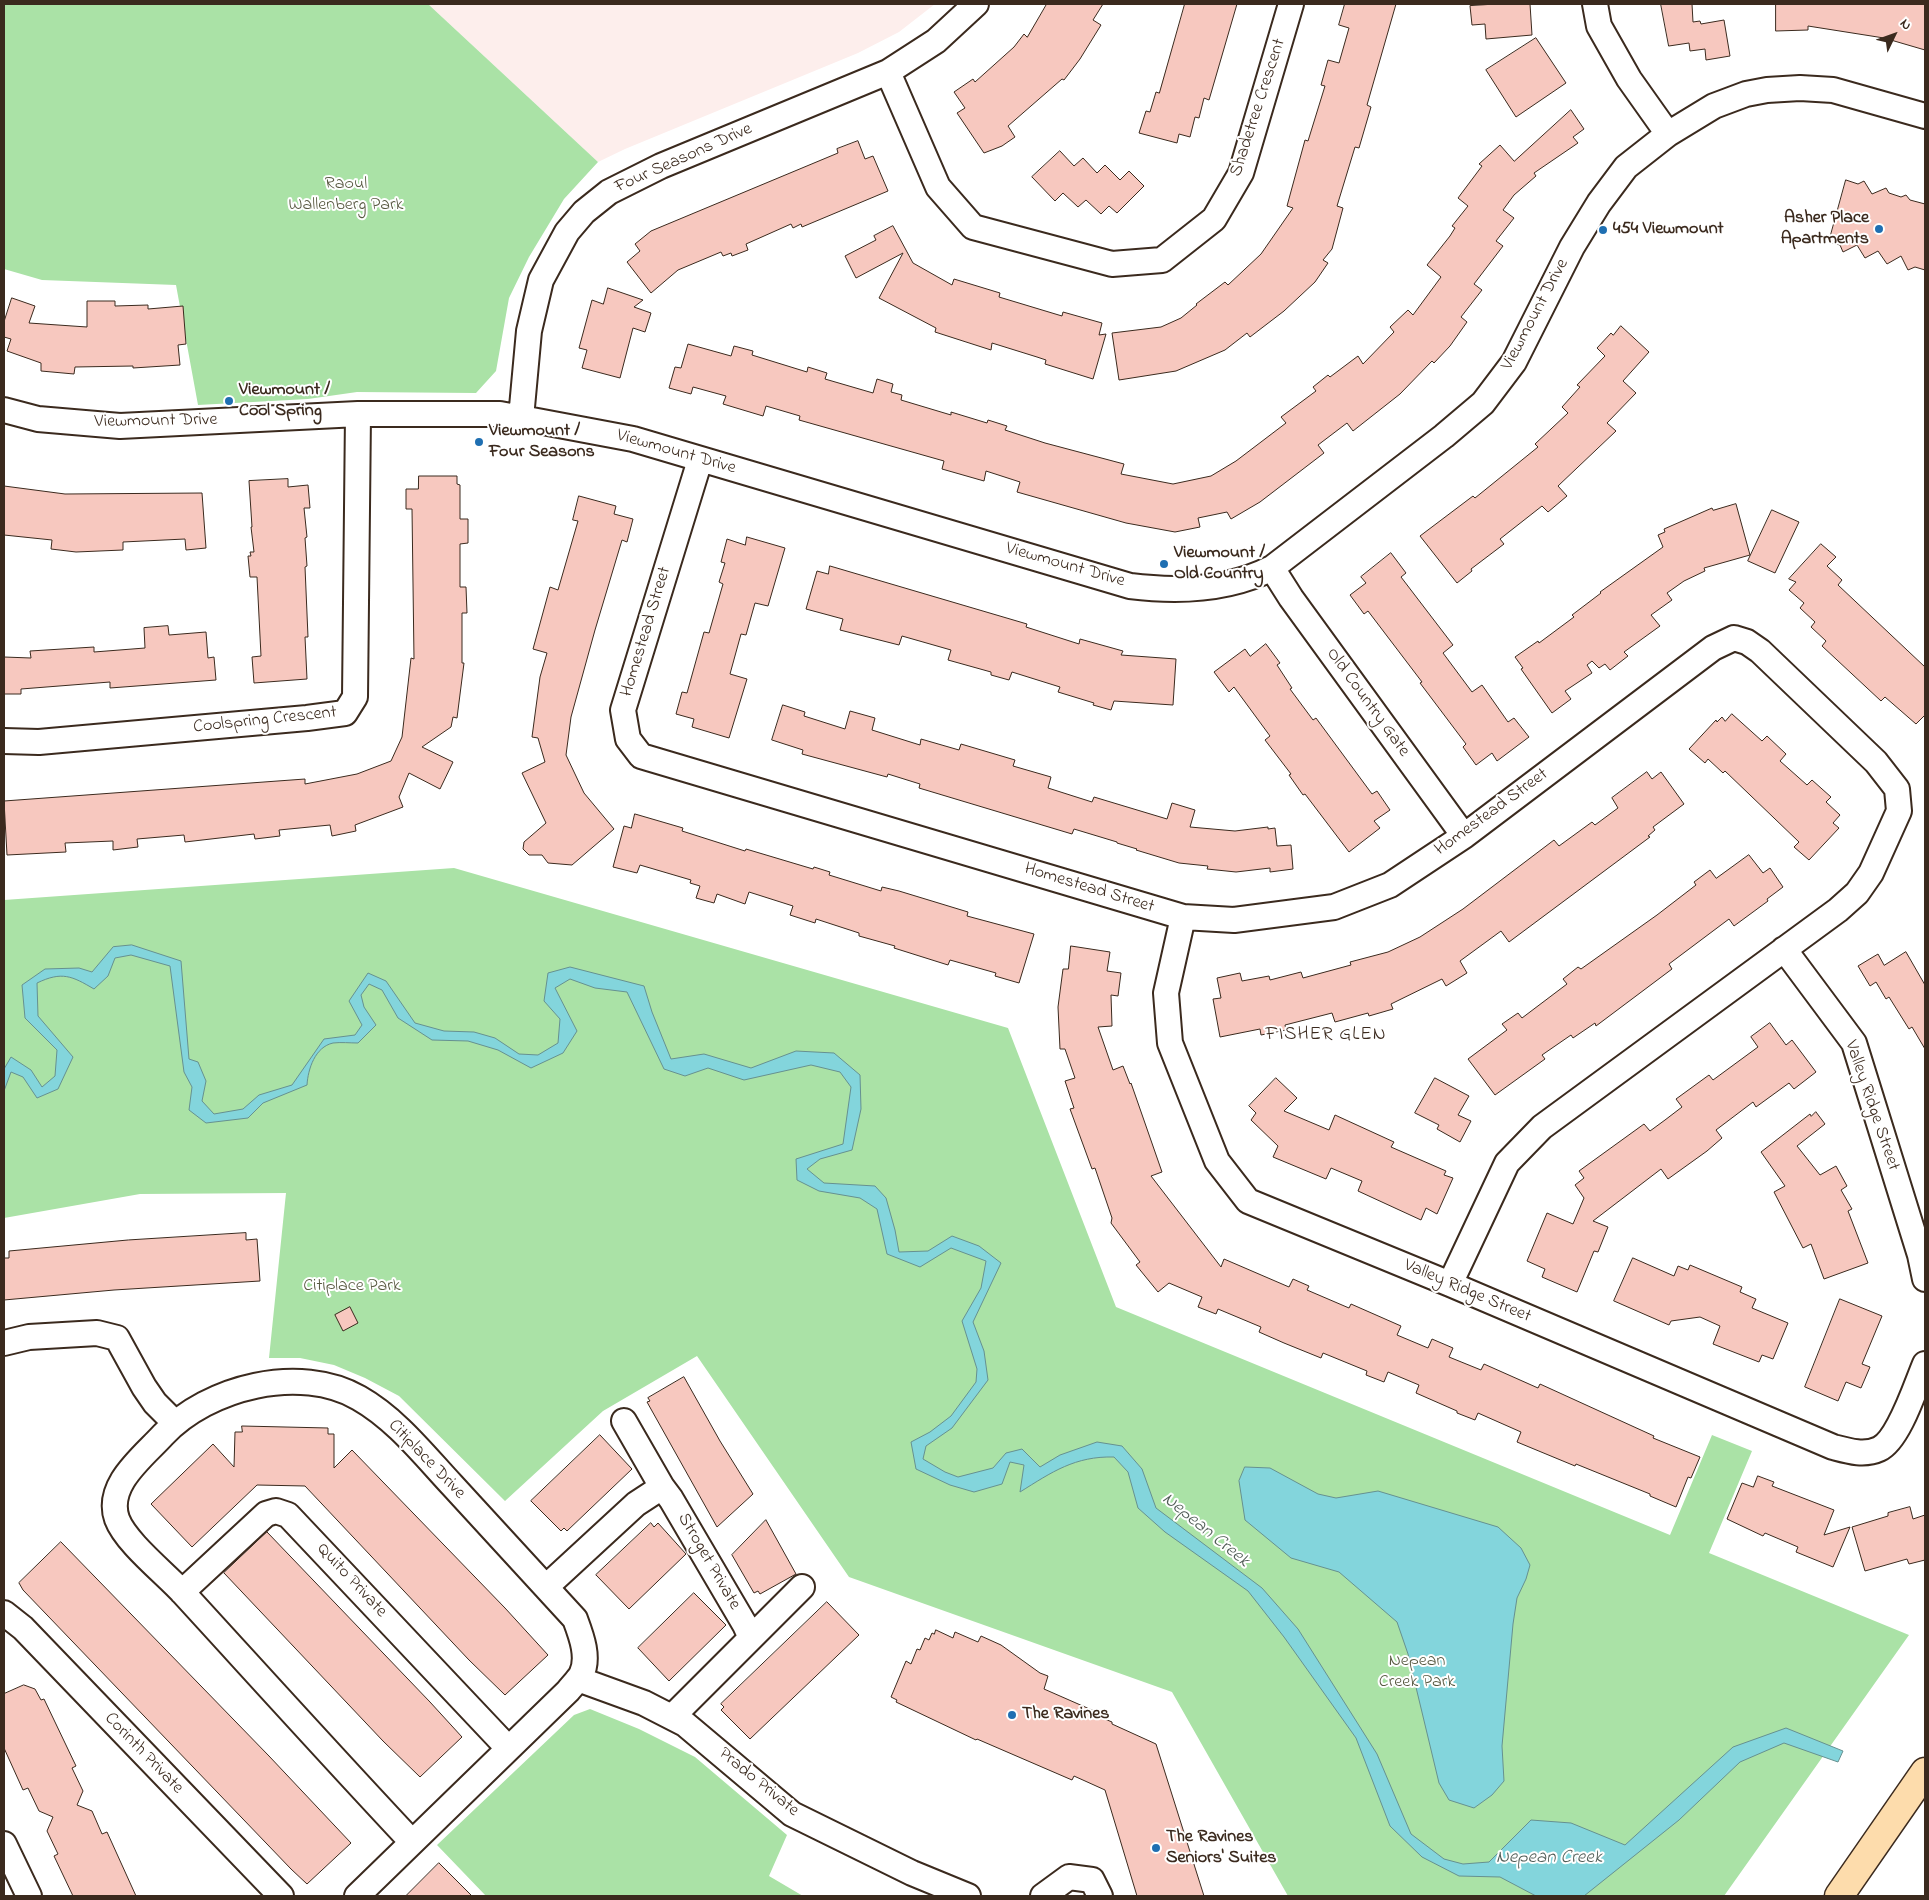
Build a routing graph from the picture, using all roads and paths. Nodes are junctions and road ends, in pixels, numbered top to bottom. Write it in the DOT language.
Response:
graph roads {
  1 [pos="976,4"];
  2 [pos="1291,4"];
  3 [pos="1595,4"];
  4 [pos="888,72"];
  5 [pos="1925,116"];
  6 [pos="1668,134"];
  7 [pos="4,410"];
  8 [pos="358,414"];
  9 [pos="521,418"];
  10 [pos="700,460"];
  11 [pos="1272,568"];
  12 [pos="4,741"];
  13 [pos="1464,836"];
  14 [pos="1182,916"];
  15 [pos="1784,949"];
  16 [pos="1925,1279"];
  17 [pos="1450,1284"];
  18 [pos="4,1344"];
  19 [pos="1925,1364"];
  20 [pos="624,1421"];
  21 [pos="175,1423"];
  22 [pos="662,1487"];
  23 [pos="546,1587"];
  24 [pos="802,1587"];
  25 [pos="182,1592"];
  26 [pos="4,1613"];
  27 [pos="751,1638"];
  28 [pos="578,1679"];
  29 [pos="672,1717"];
  30 [pos="508,1748"];
  31 [pos="1925,1772"];
  32 [pos="412,1842"];
  33 [pos="4,1844"];
  34 [pos="29,1896"];
  35 [pos="280,1896"];
  36 [pos="357,1896"];
  37 [pos="968,1896"];
  38 [pos="1042,1896"];
  39 [pos="1100,1896"];
  40 [pos="1839,1896"];
  1 -- 4 [label="street, Four Seasons Drive"];
  2 -- 4 [label="street, Shadetree Crescent"];
  3 -- 6 [label="street"];
  4 -- 9 [label="street, Four Seasons Drive"];
  5 -- 6 [label="street, Viewmount Drive"];
  6 -- 11 [label="street, Viewmount Drive"];
  7 -- 8 [label="street, Viewmount Drive"];
  8 -- 9 [label="street, Viewmount Drive"];
  8 -- 12 [label="street, Coolspring Crescent"];
  9 -- 10 [label="street, Viewmount Drive"];
  10 -- 11 [label="street, Viewmount Drive"];
  10 -- 14 [label="street, Homestead Street"];
  11 -- 13 [label="street, Old Country Gate"];
  13 -- 14 [label="street, Homestead Street"];
  13 -- 15 [label="street, Homestead Street"];
  14 -- 17 [label="street, Valley Ridge Street"];
  15 -- 16 [label="street, Valley Ridge Street"];
  15 -- 17 [label="street, Homestead Street"];
  17 -- 19 [label="street, Valley Ridge Street"];
  18 -- 21 [label="street"];
  20 -- 22 [label="street, Stroget Private"];
  21 -- 23 [label="street, Citiplace Drive"];
  21 -- 25 [label="street, Citiplace Drive"];
  22 -- 23 [label="street"];
  22 -- 27 [label="street, Stroget Private"];
  23 -- 28 [label="street, Citiplace Drive"];
  24 -- 27 [label="street"];
  25 -- 30 [label="street, Quito Private"];
  25 -- 32 [label="street, Citiplace Drive"];
  26 -- 35 [label="street, Corinth Private"];
  27 -- 29 [label="street"];
  28 -- 29 [label="street, Prado Private"];
  28 -- 30 [label="street, Citiplace Drive"];
  29 -- 37 [label="street, Prado Private"];
  30 -- 32 [label="street, Citiplace Drive"];
  31 -- 40 [label="main road"];
  32 -- 36 [label="street, Citiplace Drive"];
  33 -- 34 [label="street"];
  38 -- 39 [label="street"];
}
